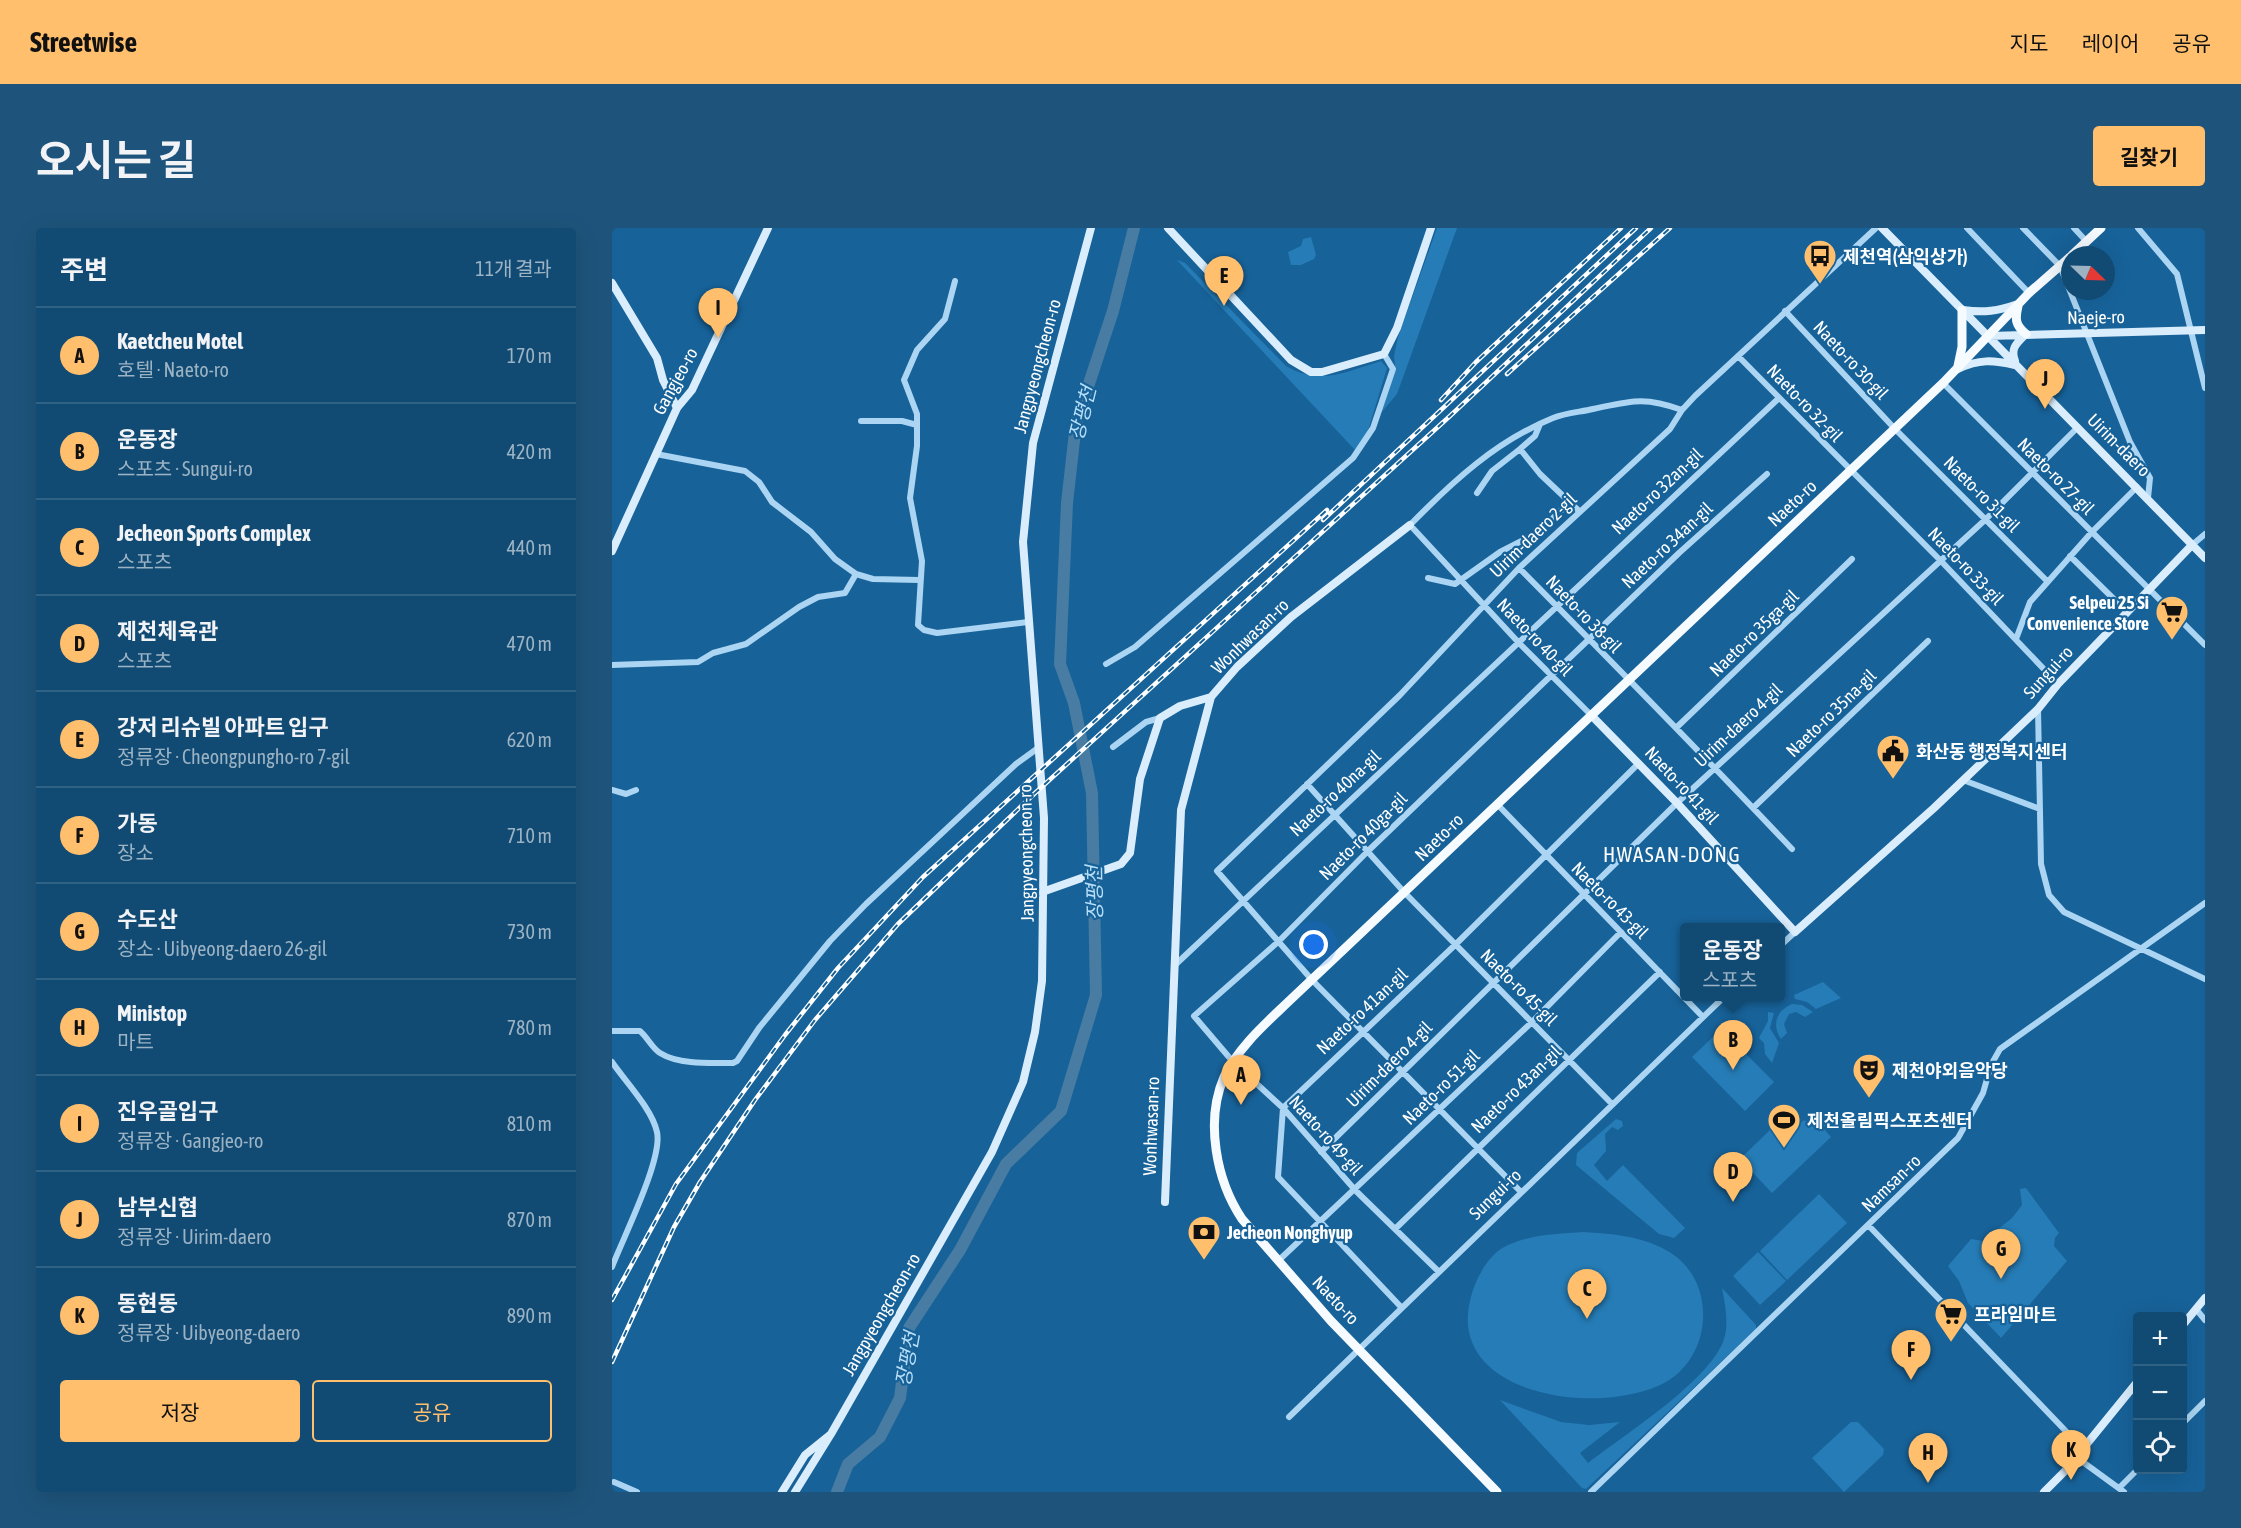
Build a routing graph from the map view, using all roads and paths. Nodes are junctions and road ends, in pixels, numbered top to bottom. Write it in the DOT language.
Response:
graph roads {
  1 [pos="768,228"];
  2 [pos="1091,228"];
  3 [pos="1431,228"];
  4 [pos="1876,228"];
  5 [pos="1882,228"];
  6 [pos="1967,228"];
  7 [pos="2023,228"];
  8 [pos="2074,228"];
  9 [pos="2101,228"];
  10 [pos="2138,228"];
  11 [pos="1168,229"];
  12 [pos="2087,242"];
  13 [pos="2082,246"];
  14 [pos="2060,266"];
  15 [pos="955,280"];
  16 [pos="612,283"];
  17 [pos="2029,292"];
  18 [pos="2018,304"];
  19 [pos="1962,310"];
  20 [pos="1785,311"];
  21 [pos="2205,330"];
  22 [pos="2192,331"];
  23 [pos="2086,333"];
  24 [pos="2026,334"];
  25 [pos="1989,336"];
  26 [pos="1384,354"];
  27 [pos="1738,356"];
  28 [pos="2016,365"];
  29 [pos="1958,369"];
  30 [pos="1943,383"];
  31 [pos="2205,388"];
  32 [pos="1779,398"];
  33 [pos="677,408"];
  34 [pos="1682,410"];
  35 [pos="861,421"];
  36 [pos="1540,424"];
  37 [pos="917,425"];
  38 [pos="2078,427"];
  39 [pos="1895,429"];
  40 [pos="1520,449"];
  41 [pos="656,454"];
  42 [pos="1850,471"];
  43 [pos="2032,473"];
  44 [pos="1767,474"];
  45 [pos="2137,487"];
  46 [pos="1477,493"];
  47 [pos="2148,498"];
  48 [pos="1569,503"];
  49 [pos="1579,512"];
  50 [pos="1986,519"];
  51 [pos="1410,525"];
  52 [pos="2091,533"];
  53 [pos="2205,534"];
  54 [pos="2192,544"];
  55 [pos="612,551"];
  56 [pos="2070,556"];
  57 [pos="2205,558"];
  58 [pos="1852,559"];
  59 [pos="1941,561"];
  60 [pos="1518,568"];
  61 [pos="856,574"];
  62 [pos="1428,578"];
  63 [pos="919,580"];
  64 [pos="1461,581"];
  65 [pos="2047,581"];
  66 [pos="2149,589"];
  67 [pos="1482,604"];
  68 [pos="1557,607"];
  69 [pos="2127,612"];
  70 [pos="1028,622"];
  71 [pos="2016,639"];
  72 [pos="1589,640"];
  73 [pos="1928,641"];
  74 [pos="1519,643"];
  75 [pos="2205,645"];
  76 [pos="1106,664"];
  77 [pos="612,665"];
  78 [pos="1552,676"];
  79 [pos="1627,680"];
  80 [pos="2058,684"];
  81 [pos="1211,697"];
  82 [pos="2038,709"];
  83 [pos="1591,715"];
  84 [pos="1160,718"];
  85 [pos="1677,727"];
  86 [pos="1113,747"];
  87 [pos="1038,748"];
  88 [pos="1639,763"];
  89 [pos="1715,767"];
  90 [pos="1963,780"];
  91 [pos="1307,784"];
  92 [pos="612,790"];
  93 [pos="636,790"];
  94 [pos="1677,803"];
  95 [pos="1497,804"];
  96 [pos="1753,808"];
  97 [pos="2040,809"];
  98 [pos="1335,814"];
  99 [pos="1792,849"];
  100 [pos="1368,851"];
  101 [pos="1546,856"];
  102 [pos="1045,891"];
  103 [pos="1404,892"];
  104 [pos="1584,895"];
  105 [pos="1244,900"];
  106 [pos="2205,903"];
  107 [pos="1621,932"];
  108 [pos="1796,932"];
  109 [pos="1279,941"];
  110 [pos="1785,942"];
  111 [pos="1455,945"];
  112 [pos="2139,950"];
  113 [pos="1174,966"];
  114 [pos="1660,972"];
  115 [pos="2205,979"];
  116 [pos="1312,980"];
  117 [pos="1492,983"];
  118 [pos="1680,993"];
  119 [pos="1688,1001"];
  120 [pos="1720,1001"];
  121 [pos="1194,1016"];
  122 [pos="1703,1017"];
  123 [pos="1532,1022"];
  124 [pos="612,1031"];
  125 [pos="1362,1031"];
  126 [pos="1569,1059"];
  127 [pos="612,1062"];
  128 [pos="1234,1063"];
  129 [pos="1402,1071"];
  130 [pos="1612,1104"];
  131 [pos="1283,1108"];
  132 [pos="1440,1109"];
  133 [pos="1478,1148"];
  134 [pos="1321,1152"];
  135 [pos="1356,1191"];
  136 [pos="1521,1192"];
  137 [pos="1165,1202"];
  138 [pos="1320,1222"];
  139 [pos="1869,1226"];
  140 [pos="1395,1229"];
  141 [pos="1278,1261"];
  142 [pos="612,1267"];
  143 [pos="1438,1271"];
  144 [pos="2205,1298"];
  145 [pos="1401,1307"];
  146 [pos="2196,1309"];
  147 [pos="2187,1320"];
  148 [pos="2205,1320"];
  149 [pos="1358,1348"];
  150 [pos="2133,1387"];
  151 [pos="2205,1401"];
  152 [pos="1289,1417"];
  153 [pos="2186,1420"];
  154 [pos="831,1434"];
  155 [pos="2082,1448"];
  156 [pos="2076,1457"];
  157 [pos="2134,1474"];
  158 [pos="614,1482"];
  159 [pos="2121,1490"];
  160 [pos="638,1492"];
  161 [pos="782,1492"];
  162 [pos="795,1492"];
  163 [pos="1497,1492"];
  164 [pos="1591,1492"];
  165 [pos="2044,1492"];
  1 -- 33 [label="street, Gangjeo-ro"];
  2 -- 70 [label="street, Jangpyeongcheon-ro"];
  3 -- 26 [label="street"];
  4 -- 20 [label="street, Uirim-daero 2-gil"];
  5 -- 19 [label="street, Uirim-daero"];
  6 -- 17 [label="street"];
  7 -- 14 [label="street"];
  8 -- 12 [label="street"];
  9 -- 12 [label="main road, Naeto-ro"];
  10 -- 22 [label="street"];
  11 -- 26 [label="street"];
  12 -- 13 [label="main road, Naeto-ro"];
  14 -- 17 [label="main road, Naeto-ro"];
  14 -- 23 [label="street"];
  15 -- 37 [label="street"];
  16 -- 33 [label="street"];
  17 -- 18 [label="main road, Naeto-ro"];
  18 -- 19 [label="street"];
  18 -- 24 [label="main road"];
  18 -- 25 [label="main road, Naeto-ro"];
  19 -- 25 [label="street, Uirim-daero"];
  19 -- 29 [label="main road"];
  20 -- 27 [label="street, Uirim-daero 2-gil"];
  20 -- 39 [label="street, Naeto-ro 30-gil"];
  21 -- 22 [label="street, Naeje-ro"];
  22 -- 23 [label="street, Naeje-ro"];
  22 -- 31 [label="street"];
  23 -- 24 [label="street, Naeje-ro"];
  23 -- 47 [label="street"];
  24 -- 25 [label="street, Naeje-ro"];
  24 -- 28 [label="street"];
  25 -- 28 [label="street, Uirim-daero"];
  25 -- 29 [label="main road, Naeto-ro"];
  26 -- 76 [label="street"];
  27 -- 32 [label="street, Naeto-ro 32-gil"];
  27 -- 34 [label="street, Uirim-daero 2-gil"];
  28 -- 29 [label="street"];
  28 -- 38 [label="street, Uirim-daero"];
  29 -- 30 [label="main road, Naeto-ro"];
  30 -- 39 [label="main road, Naeto-ro"];
  30 -- 43 [label="street, Naeto-ro 27-gil"];
  32 -- 42 [label="street, Naeto-ro 32-gil"];
  32 -- 68 [label="street, Naeto-ro 32an-gil"];
  33 -- 41 [label="street, Gangjeo-ro"];
  34 -- 36 [label="street, Wonhwasan-ro"];
  34 -- 49 [label="street, Uirim-daero 2-gil"];
  35 -- 37 [label="street"];
  36 -- 40 [label="street"];
  36 -- 51 [label="street, Wonhwasan-ro"];
  37 -- 63 [label="street"];
  38 -- 43 [label="street, Uirim-daero 4-gil"];
  38 -- 45 [label="street, Uirim-daero"];
  39 -- 42 [label="main road, Naeto-ro"];
  39 -- 50 [label="street, Naeto-ro 31-gil"];
  40 -- 46 [label="street"];
  40 -- 48 [label="street"];
  41 -- 55 [label="street, Gangjeo-ro"];
  41 -- 61 [label="street"];
  42 -- 59 [label="street, Naeto-ro 33-gil"];
  42 -- 79 [label="main road, Naeto-ro"];
  43 -- 50 [label="street, Uirim-daero 4-gil"];
  43 -- 52 [label="street, Naeto-ro 27-gil"];
  44 -- 72 [label="street, Naeto-ro 34an-gil"];
  45 -- 47 [label="street, Uirim-daero"];
  45 -- 52 [label="street"];
  47 -- 54 [label="street, Uirim-daero"];
  48 -- 49 [label="street"];
  48 -- 64 [label="street"];
  49 -- 60 [label="street, Uirim-daero 2-gil"];
  50 -- 59 [label="street, Uirim-daero 4-gil"];
  50 -- 65 [label="street, Naeto-ro 31-gil"];
  51 -- 64 [label="street, Naeto-ro 40-gil"];
  51 -- 81 [label="street, Wonhwasan-ro"];
  52 -- 56 [label="street"];
  52 -- 66 [label="street, Naeto-ro 27-gil"];
  53 -- 54 [label="street, Sungui-ro"];
  54 -- 57 [label="street, Uirim-daero"];
  54 -- 66 [label="street, Sungui-ro"];
  56 -- 65 [label="street"];
  56 -- 69 [label="street"];
  58 -- 85 [label="street, Naeto-ro 35ga-gil"];
  59 -- 71 [label="street, Naeto-ro 33-gil"];
  59 -- 89 [label="street, Uirim-daero 4-gil"];
  60 -- 67 [label="street, Uirim-daero 2-gil"];
  60 -- 68 [label="street, Naeto-ro 38-gil"];
  61 -- 63 [label="street"];
  61 -- 77 [label="street"];
  62 -- 64 [label="street"];
  63 -- 70 [label="street"];
  64 -- 67 [label="street, Naeto-ro 40-gil"];
  65 -- 71 [label="street"];
  66 -- 69 [label="street, Sungui-ro"];
  66 -- 75 [label="street, Naeto-ro 27-gil"];
  67 -- 74 [label="street, Naeto-ro 40-gil"];
  67 -- 91 [label="street, Uirim-daero 2-gil"];
  68 -- 72 [label="street, Naeto-ro 38-gil"];
  68 -- 74 [label="street, Naeto-ro 32an-gil"];
  69 -- 80 [label="street, Sungui-ro"];
  70 -- 87 [label="street, Jangpyeongcheon-ro"];
  71 -- 80 [label="street, Naeto-ro 33-gil"];
  72 -- 78 [label="street, Naeto-ro 34an-gil"];
  72 -- 79 [label="street, Naeto-ro 38-gil"];
  73 -- 96 [label="street, Naeto-ro 35na-gil"];
  74 -- 78 [label="street, Naeto-ro 40-gil"];
  74 -- 98 [label="street, Naeto-ro 40na-gil"];
  78 -- 83 [label="street, Naeto-ro 40-gil"];
  78 -- 100 [label="street, Naeto-ro 40ga-gil"];
  79 -- 83 [label="main road, Naeto-ro"];
  79 -- 85 [label="street, Naeto-ro 38-gil"];
  80 -- 82 [label="street, Sungui-ro"];
  81 -- 84 [label="street"];
  81 -- 113 [label="street, Wonhwasan-ro"];
  82 -- 90 [label="street, Sungui-ro"];
  82 -- 97 [label="street"];
  83 -- 88 [label="street, Naeto-ro 41-gil"];
  83 -- 95 [label="main road, Naeto-ro"];
  84 -- 86 [label="street"];
  84 -- 102 [label="street"];
  85 -- 89 [label="street, Naeto-ro 38-gil"];
  87 -- 102 [label="street, Jangpyeongcheon-ro"];
  87 -- 124 [label="street"];
  88 -- 94 [label="street, Naeto-ro 41-gil"];
  88 -- 101 [label="street, Naeto-ro 41an-gil"];
  89 -- 94 [label="street, Uirim-daero 4-gil"];
  89 -- 96 [label="street, Naeto-ro 38-gil"];
  90 -- 97 [label="street"];
  90 -- 108 [label="street, Sungui-ro"];
  91 -- 98 [label="street, Naeto-ro 45-gil"];
  91 -- 105 [label="street, Uirim-daero 2-gil"];
  92 -- 93 [label="street"];
  94 -- 104 [label="street, Uirim-daero 4-gil"];
  94 -- 108 [label="street, Naeto-ro 41-gil"];
  95 -- 101 [label="street, Naeto-ro 43-gil"];
  95 -- 103 [label="main road, Naeto-ro"];
  96 -- 99 [label="street, Naeto-ro 38-gil"];
  97 -- 112 [label="street"];
  98 -- 100 [label="street, Naeto-ro 45-gil"];
  98 -- 105 [label="street, Naeto-ro 40na-gil"];
  100 -- 103 [label="street, Naeto-ro 45-gil"];
  100 -- 109 [label="street, Naeto-ro 40ga-gil"];
  101 -- 104 [label="street, Naeto-ro 43-gil"];
  101 -- 111 [label="street, Naeto-ro 41an-gil"];
  102 -- 154 [label="street, Jangpyeongcheon-ro"];
  103 -- 111 [label="street, Naeto-ro 45-gil"];
  103 -- 116 [label="main road, Naeto-ro"];
  104 -- 107 [label="street, Naeto-ro 43-gil"];
  104 -- 117 [label="street, Uirim-daero 4-gil"];
  105 -- 109 [label="street"];
  105 -- 113 [label="street, Naeto-ro 40na-gil"];
  106 -- 112 [label="street, Namsan-ro"];
  107 -- 114 [label="street, Naeto-ro 43-gil"];
  107 -- 123 [label="street, Naeto-ro 51-gil"];
  108 -- 110 [label="street, Sungui-ro"];
  109 -- 116 [label="street"];
  109 -- 121 [label="street, Naeto-ro 40ga-gil"];
  111 -- 117 [label="street, Naeto-ro 45-gil"];
  111 -- 125 [label="street, Naeto-ro 41an-gil"];
  112 -- 115 [label="street"];
  112 -- 139 [label="street, Namsan-ro"];
  113 -- 137 [label="street, Wonhwasan-ro"];
  114 -- 118 [label="street, Naeto-ro 43-gil"];
  114 -- 126 [label="street, Naeto-ro 43an-gil"];
  116 -- 125 [label="street"];
  116 -- 128 [label="main road, Naeto-ro"];
  117 -- 123 [label="street, Naeto-ro 45-gil"];
  117 -- 129 [label="street, Uirim-daero 4-gil"];
  119 -- 122 [label="street, Naeto-ro 43-gil"];
  120 -- 122 [label="street, Sungui-ro"];
  121 -- 128 [label="street, Naeto-ro 49-gil"];
  122 -- 130 [label="street, Sungui-ro"];
  123 -- 126 [label="street, Naeto-ro 45-gil"];
  123 -- 132 [label="street, Naeto-ro 51-gil"];
  125 -- 129 [label="street"];
  125 -- 131 [label="street, Naeto-ro 41an-gil"];
  126 -- 130 [label="street, Naeto-ro 45-gil"];
  126 -- 133 [label="street, Naeto-ro 43an-gil"];
  127 -- 142 [label="street"];
  128 -- 131 [label="street, Naeto-ro 49-gil"];
  128 -- 141 [label="main road, Naeto-ro"];
  129 -- 132 [label="street"];
  129 -- 134 [label="street, Uirim-daero 4-gil"];
  130 -- 136 [label="street, Sungui-ro"];
  131 -- 134 [label="street, Naeto-ro 49-gil"];
  131 -- 138 [label="street"];
  132 -- 133 [label="street"];
  132 -- 135 [label="street, Naeto-ro 51-gil"];
  133 -- 136 [label="street"];
  133 -- 140 [label="street, Naeto-ro 43an-gil"];
  134 -- 135 [label="street, Naeto-ro 49-gil"];
  135 -- 138 [label="street, Naeto-ro 51-gil"];
  135 -- 140 [label="street, Naeto-ro 49-gil"];
  136 -- 143 [label="street, Sungui-ro"];
  138 -- 141 [label="street, Naeto-ro 51-gil"];
  138 -- 145 [label="street"];
  139 -- 155 [label="street"];
  139 -- 164 [label="street, Namsan-ro"];
  140 -- 143 [label="street, Naeto-ro 49-gil"];
  141 -- 149 [label="main road, Naeto-ro"];
  143 -- 145 [label="street, Sungui-ro"];
  144 -- 146 [label="street"];
  145 -- 149 [label="street, Sungui-ro"];
  146 -- 147 [label="street"];
  146 -- 148 [label="street"];
  149 -- 152 [label="street, Sungui-ro"];
  149 -- 163 [label="main road, Naeto-ro"];
  150 -- 155 [label="street"];
  151 -- 153 [label="street"];
  154 -- 161 [label="street, Jangpyeongcheon-ro"];
  154 -- 162 [label="street, Jangpyeongcheon-ro"];
  155 -- 156 [label="street"];
  156 -- 159 [label="street"];
  156 -- 165 [label="street"];
  157 -- 159 [label="street"];
  158 -- 160 [label="street"];
}
